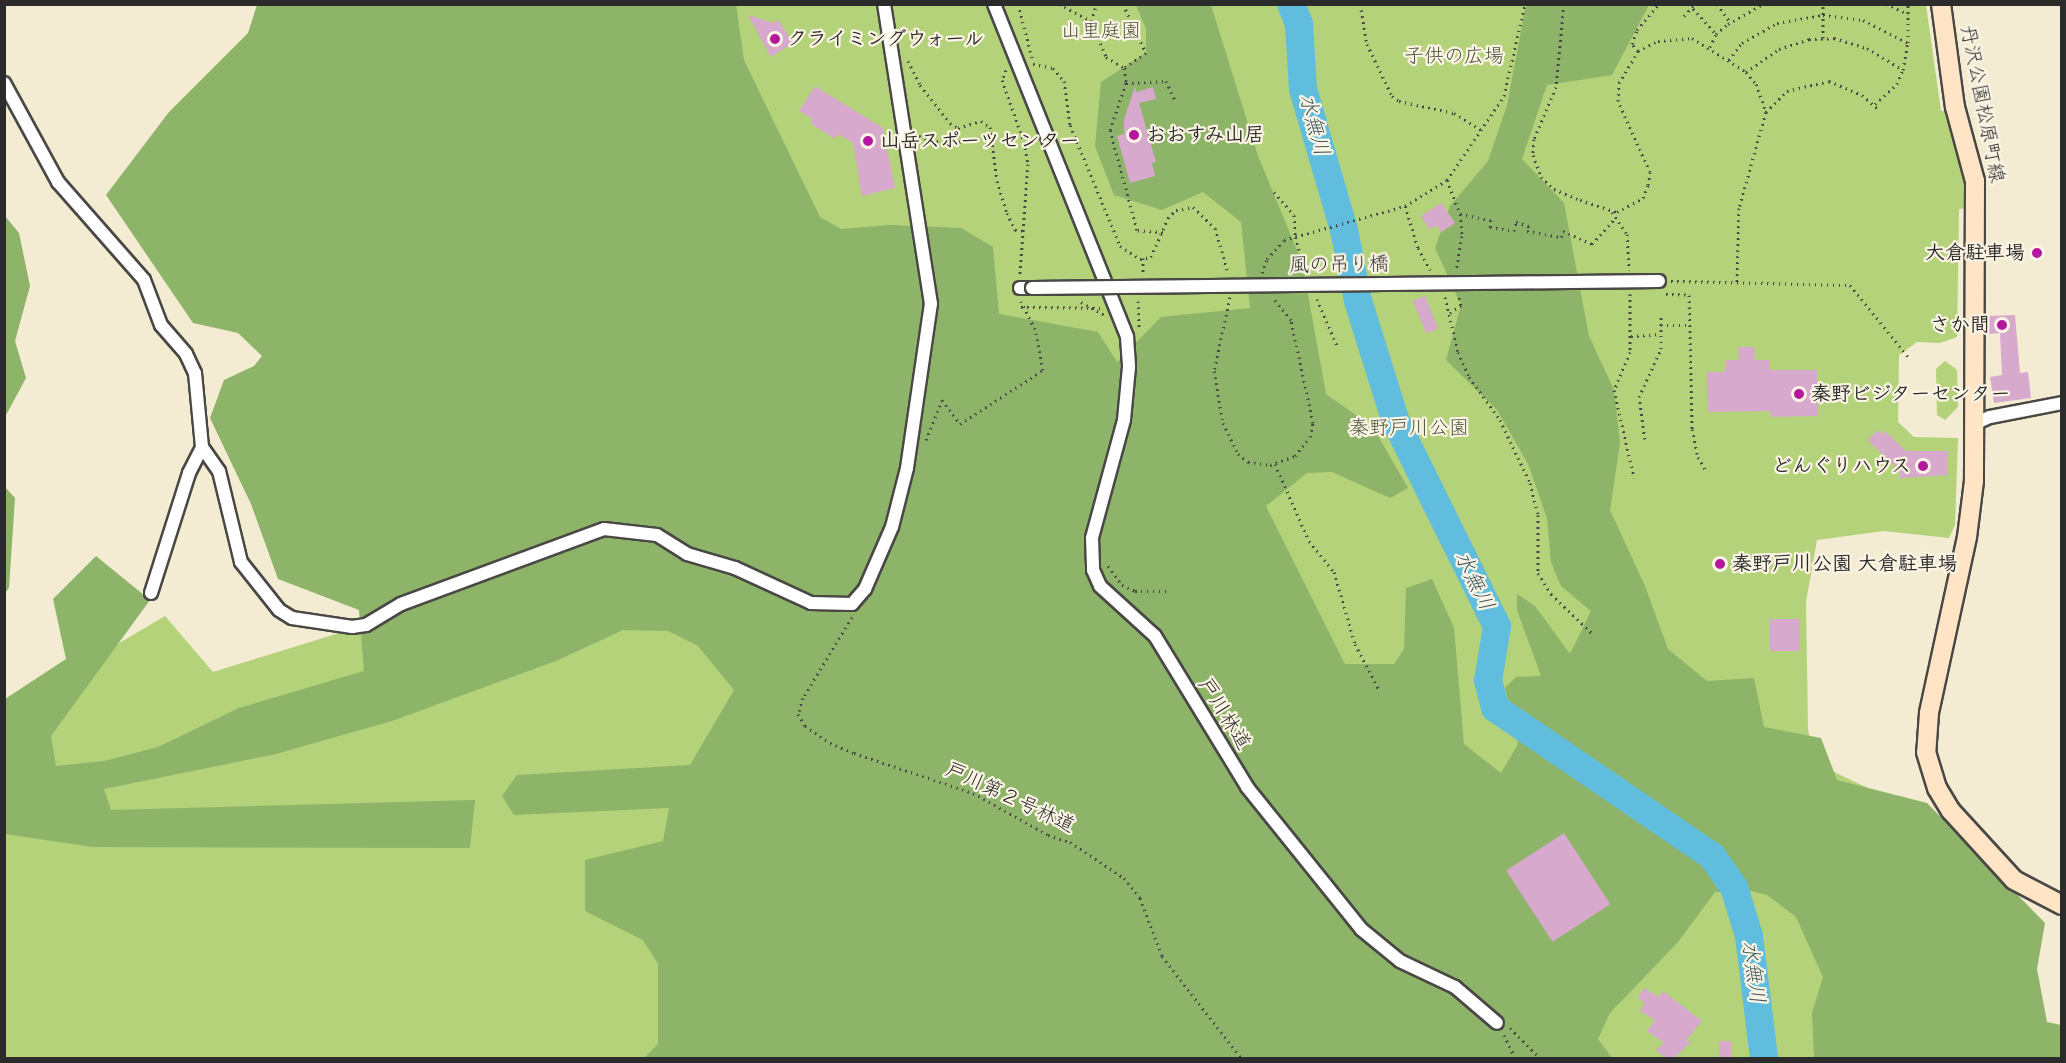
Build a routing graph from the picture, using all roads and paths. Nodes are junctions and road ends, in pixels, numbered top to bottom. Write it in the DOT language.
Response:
graph roads {
  1 [pos="884,4"];
  2 [pos="994,4"];
  3 [pos="1018,4"];
  4 [pos="1059,4"];
  5 [pos="1097,4"];
  6 [pos="1123,4"];
  7 [pos="1360,4"];
  8 [pos="1525,4"];
  9 [pos="1564,4"];
  10 [pos="1659,4"];
  11 [pos="1717,4"];
  12 [pos="1763,4"];
  13 [pos="1823,4"];
  14 [pos="1886,4"];
  15 [pos="1908,4"];
  16 [pos="1941,4"];
  17 [pos="1692,5"];
  18 [pos="1908,14"];
  19 [pos="1823,15"];
  20 [pos="1684,16"];
  21 [pos="1091,21"];
  22 [pos="1731,23"];
  23 [pos="1716,34"];
  24 [pos="1823,38"];
  25 [pos="1908,43"];
  26 [pos="1710,46"];
  27 [pos="1638,51"];
  28 [pos="906,57"];
  29 [pos="1729,60"];
  30 [pos="1033,63"];
  31 [pos="1019,65"];
  32 [pos="1124,68"];
  33 [pos="1903,70"];
  34 [pos="1746,72"];
  35 [pos="1126,82"];
  36 [pos="4,83"];
  37 [pos="1176,102"];
  38 [pos="1875,104"];
  39 [pos="1879,110"];
  40 [pos="1766,112"];
  41 [pos="1483,131"];
  42 [pos="991,136"];
  43 [pos="934,143"];
  44 [pos="1447,180"];
  45 [pos="1274,192"];
  46 [pos="1404,206"];
  47 [pos="1611,211"];
  48 [pos="1460,214"];
  49 [pos="1616,217"];
  50 [pos="1318,230"];
  51 [pos="1024,231"];
  52 [pos="1163,232"];
  53 [pos="1456,274"];
  54 [pos="1629,276"];
  55 [pos="1434,277"];
  56 [pos="1659,281"];
  57 [pos="1737,282"];
  58 [pos="1311,283"];
  59 [pos="1439,286"];
  60 [pos="1026,288"];
  61 [pos="1630,288"];
  62 [pos="1458,290"];
  63 [pos="1315,293"];
  64 [pos="1138,298"];
  65 [pos="1112,308"];
  66 [pos="1450,313"];
  67 [pos="1661,315"];
  68 [pos="1662,325"];
  69 [pos="1689,325"];
  70 [pos="1661,334"];
  71 [pos="1631,336"];
  72 [pos="1139,338"];
  73 [pos="1337,346"];
  74 [pos="1910,359"];
  75 [pos="2061,403"];
  76 [pos="1974,424"];
  77 [pos="1645,439"];
  78 [pos="202,447"];
  79 [pos="924,447"];
  80 [pos="1275,464"];
  81 [pos="1706,471"];
  82 [pos="1634,478"];
  83 [pos="1108,566"];
  84 [pos="1166,591"];
  85 [pos="151,593"];
  86 [pos="852,604"];
  87 [pos="1592,633"];
  88 [pos="1379,690"];
  89 [pos="2061,905"];
  90 [pos="1495,1021"];
  91 [pos="1241,1059"];
  92 [pos="1515,1059"];
  93 [pos="1540,1059"];
  1 -- 86 [label="street"];
  2 -- 31 [label="street, 戸川林道"];
  3 -- 30 [label="path"];
  4 -- 21 [label="path"];
  5 -- 21 [label="path"];
  6 -- 32 [label="path"];
  7 -- 41 [label="path"];
  8 -- 41 [label="path"];
  9 -- 47 [label="path"];
  10 -- 27 [label="path"];
  11 -- 22 [label="path"];
  12 -- 22 [label="path"];
  13 -- 19 [label="path"];
  14 -- 18 [label="path"];
  15 -- 18 [label="path"];
  16 -- 76 [label="main road, 丹沢公園松原町線"];
  17 -- 20 [label="path"];
  17 -- 23 [label="path"];
  18 -- 25 [label="path"];
  19 -- 24 [label="path"];
  19 -- 25 [label="path"];
  19 -- 29 [label="path"];
  21 -- 32 [label="path"];
  22 -- 23 [label="path"];
  23 -- 26 [label="path"];
  24 -- 33 [label="path"];
  24 -- 34 [label="path"];
  25 -- 33 [label="path"];
  26 -- 27 [label="path"];
  26 -- 29 [label="path"];
  27 -- 47 [label="path"];
  28 -- 42 [label="path"];
  29 -- 34 [label="path"];
  31 -- 51 [label="path"];
  31 -- 65 [label="street, 戸川林道"];
  32 -- 35 [label="path"];
  33 -- 38 [label="path"];
  34 -- 40 [label="path"];
  35 -- 37 [label="path"];
  35 -- 52 [label="path"];
  36 -- 78 [label="street"];
  38 -- 39 [label="path"];
  38 -- 40 [label="path"];
  40 -- 57 [label="path"];
  41 -- 44 [label="path"];
  42 -- 43 [label="path"];
  42 -- 51 [label="path"];
  44 -- 46 [label="path"];
  44 -- 48 [label="path"];
  45 -- 58 [label="path"];
  46 -- 50 [label="path"];
  46 -- 55 [label="path"];
  47 -- 49 [label="path"];
  48 -- 49 [label="path"];
  48 -- 53 [label="path"];
  49 -- 54 [label="path"];
  51 -- 60 [label="path"];
  56 -- 60 [label="street, 風の吊り橋, bridge"];
  57 -- 69 [label="path"];
  57 -- 74 [label="path"];
  59 -- 66 [label="path"];
  61 -- 71 [label="path"];
  62 -- 66 [label="path"];
  63 -- 73 [label="path"];
  64 -- 72 [label="path"];
  65 -- 79 [label="path"];
  65 -- 90 [label="street, 戸川林道"];
  66 -- 87 [label="path"];
  67 -- 68 [label="path"];
  68 -- 69 [label="path"];
  68 -- 70 [label="path"];
  69 -- 81 [label="path"];
  70 -- 71 [label="path"];
  70 -- 77 [label="path"];
  71 -- 82 [label="path"];
  75 -- 76 [label="street"];
  76 -- 89 [label="main road, 丹沢公園松原町線"];
  78 -- 85 [label="street"];
  78 -- 86 [label="street"];
  80 -- 88 [label="path"];
  83 -- 84 [label="path"];
  86 -- 91 [label="path, 戸川第２号林道"];
  90 -- 92 [label="path"];
  90 -- 93 [label="path"];
}
